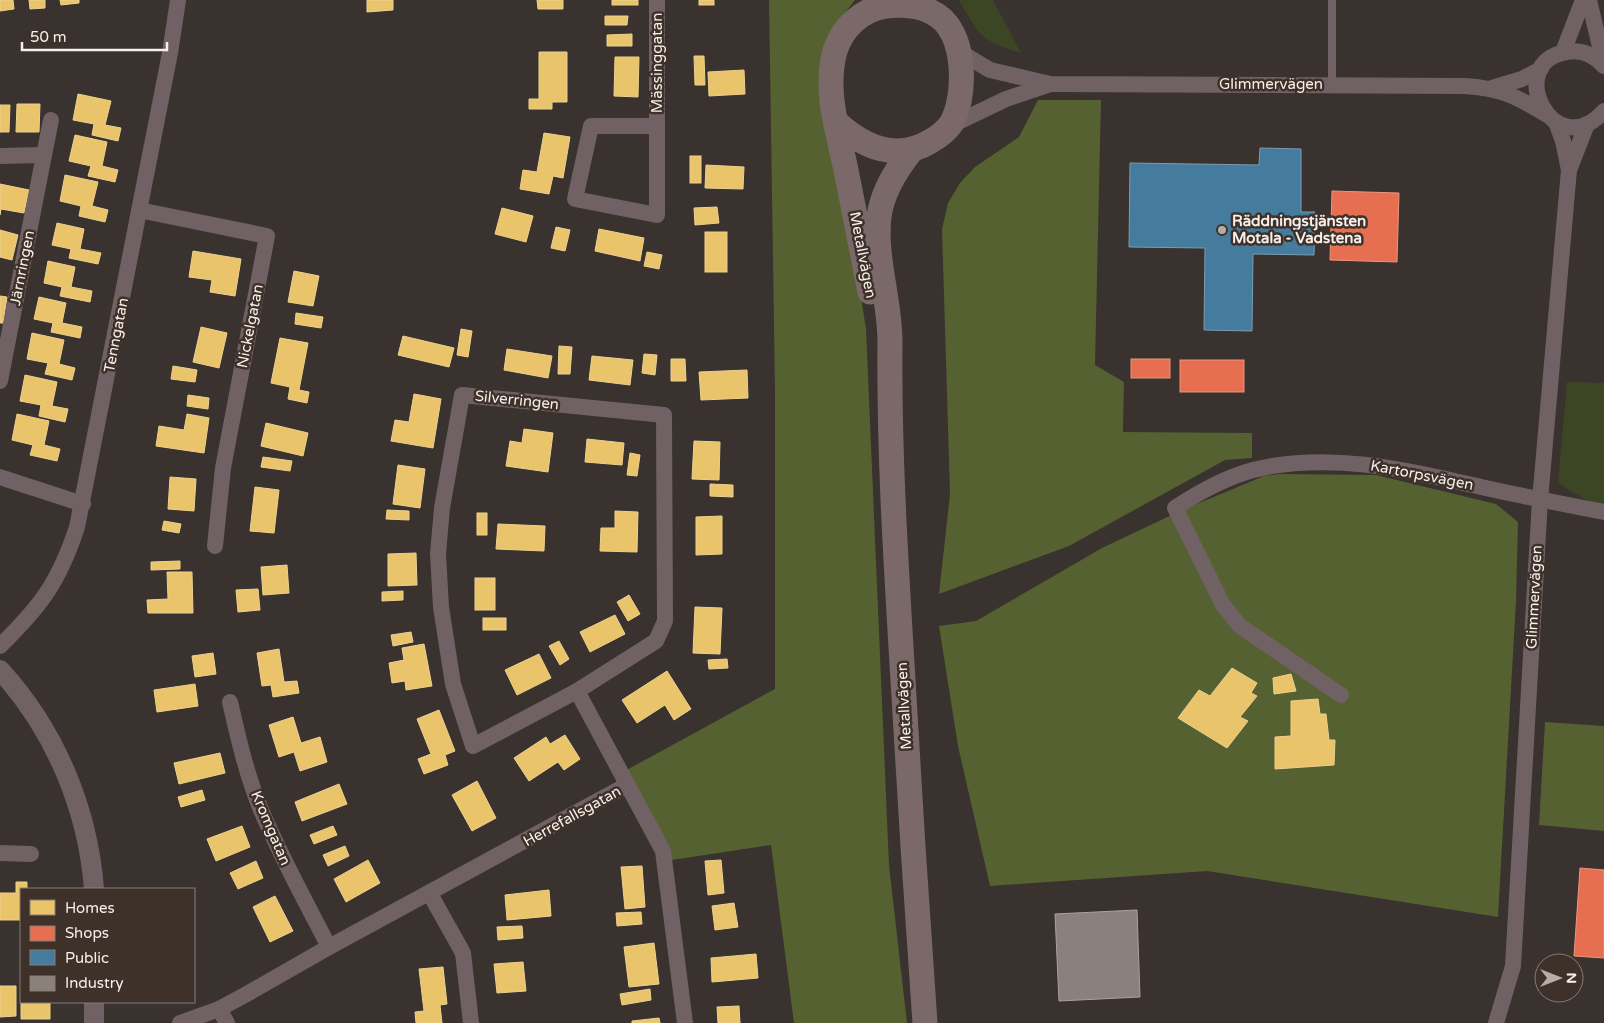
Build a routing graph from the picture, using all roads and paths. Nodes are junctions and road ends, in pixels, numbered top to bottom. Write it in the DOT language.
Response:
graph roads {
  1 [pos="178,0"];
  2 [pos="657,0"];
  3 [pos="1332,0"];
  4 [pos="1583,0"];
  5 [pos="1589,0"];
  6 [pos="870,5"];
  7 [pos="940,10"];
  8 [pos="958,50"];
  9 [pos="1563,52"];
  10 [pos="1604,65"];
  11 [pos="1541,69"];
  12 [pos="1050,84"];
  13 [pos="1332,84"];
  14 [pos="1492,88"];
  15 [pos="1604,111"];
  16 [pos="1551,118"];
  17 [pos="51,120"];
  18 [pos="836,122"];
  19 [pos="1588,124"];
  20 [pos="657,126"];
  21 [pos="950,126"];
  22 [pos="912,150"];
  23 [pos="44,155"];
  24 [pos="0,156"];
  25 [pos="1569,170"];
  26 [pos="140,210"];
  27 [pos="0,381"];
  28 [pos="889,388"];
  29 [pos="0,478"];
  30 [pos="1540,500"];
  31 [pos="83,504"];
  32 [pos="1604,512"];
  33 [pos="215,546"];
  34 [pos="0,646"];
  35 [pos="0,670"];
  36 [pos="576,690"];
  37 [pos="1341,695"];
  38 [pos="230,702"];
  39 [pos="627,785"];
  40 [pos="0,853"];
  41 [pos="31,854"];
  42 [pos="94,888"];
  43 [pos="430,894"];
  44 [pos="329,947"];
  45 [pos="94,1003"];
  46 [pos="223,1016"];
  47 [pos="94,1023"];
  48 [pos="180,1023"];
  49 [pos="471,1023"];
  50 [pos="685,1023"];
  51 [pos="926,1023"];
  52 [pos="1496,1023"];
  1 -- 26 [label="street, Tenngatan"];
  2 -- 20 [label="street, Mässinggatan"];
  3 -- 13 [label="lane"];
  4 -- 9 [label="street"];
  5 -- 10 [label="street"];
  6 -- 7 [label="main road"];
  6 -- 18 [label="main road"];
  7 -- 8 [label="main road"];
  8 -- 12 [label="street, Glimmervägen"];
  8 -- 21 [label="main road"];
  9 -- 10 [label="street"];
  9 -- 11 [label="street, Glimmervägen"];
  11 -- 14 [label="street, Glimmervägen"];
  11 -- 16 [label="street, Glimmervägen"];
  12 -- 13 [label="street, Glimmervägen"];
  12 -- 21 [label="street, Glimmervägen"];
  13 -- 14 [label="street, Glimmervägen"];
  14 -- 16 [label="street, Glimmervägen"];
  15 -- 19 [label="street, Glimmervägen"];
  16 -- 19 [label="street, Glimmervägen"];
  16 -- 25 [label="street, Glimmervägen"];
  17 -- 23 [label="street, Järnringen"];
  18 -- 22 [label="main road"];
  18 -- 28 [label="main road, Metallvägen"];
  19 -- 25 [label="street, Glimmervägen"];
  20 -- 20 [label="street, Mässinggatan"];
  21 -- 22 [label="main road"];
  22 -- 28 [label="main road, Metallvägen"];
  23 -- 24 [label="street"];
  23 -- 27 [label="street, Järnringen"];
  25 -- 30 [label="street, Glimmervägen"];
  26 -- 31 [label="street, Tenngatan"];
  26 -- 33 [label="street, Nickelgatan"];
  28 -- 51 [label="main road, Metallvägen"];
  29 -- 31 [label="street"];
  30 -- 32 [label="street, Kartorpsvägen"];
  30 -- 37 [label="street, Kartorpsvägen"];
  30 -- 52 [label="street, Glimmervägen"];
  31 -- 34 [label="street, Tenngatan"];
  35 -- 42 [label="street"];
  36 -- 36 [label="street, Silverringen"];
  36 -- 39 [label="street"];
  38 -- 44 [label="street, Kromgatan"];
  39 -- 43 [label="street, Herrefallsgatan"];
  39 -- 50 [label="street, Herrefallsgatan"];
  40 -- 41 [label="street"];
  43 -- 44 [label="street, Herrefallsgatan"];
  43 -- 49 [label="street"];
  44 -- 46 [label="street, Herrefallsgatan"];
  45 -- 47 [label="street"];
  46 -- 48 [label="street, Herrefallsgatan"];
}
